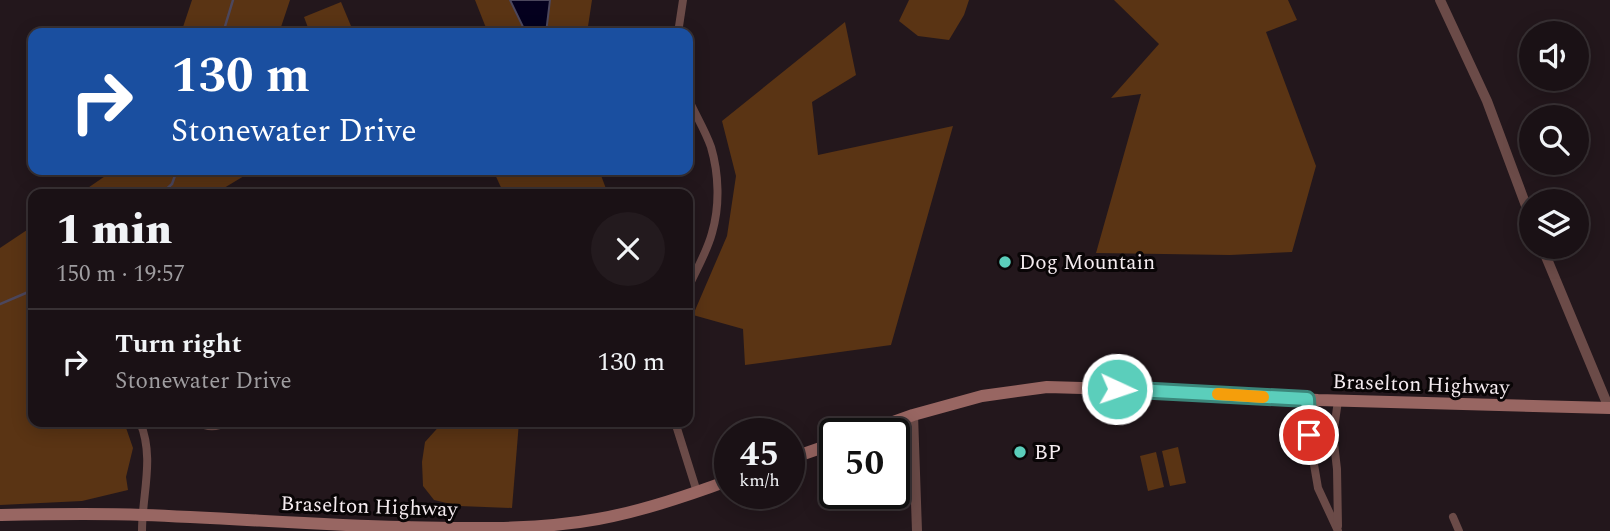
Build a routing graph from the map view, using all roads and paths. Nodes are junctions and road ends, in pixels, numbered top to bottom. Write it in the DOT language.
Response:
graph roads {
  1 [pos="683,0"];
  2 [pos="1440,0"];
  3 [pos="679,28"];
  4 [pos="693,109"];
  5 [pos="1520,189"];
  6 [pos="1547,259"];
  7 [pos="693,277"];
  8 [pos="1307,399"];
  9 [pos="1338,401"];
  10 [pos="1609,408"];
  11 [pos="914,415"];
  12 [pos="905,418"];
  13 [pos="142,427"];
  14 [pos="677,427"];
  15 [pos="714,486"];
  16 [pos="697,492"];
  17 [pos="142,514"];
  18 [pos="0,515"];
  19 [pos="1453,517"];
  20 [pos="1338,530"];
  21 [pos="142,531"];
  22 [pos="917,531"];
  23 [pos="1459,531"];
  1 -- 3 [label="street"];
  2 -- 5 [label="street"];
  4 -- 7 [label="street"];
  6 -- 10 [label="street"];
  8 -- 9 [label="main road, Braselton Highway"];
  8 -- 11 [label="main road, Braselton Highway"];
  8 -- 20 [label="street"];
  9 -- 10 [label="main road, Braselton Highway"];
  9 -- 20 [label="street"];
  11 -- 12 [label="main road, Braselton Highway"];
  11 -- 22 [label="street"];
  13 -- 17 [label="street"];
  14 -- 16 [label="street"];
  15 -- 16 [label="main road, Braselton Highway"];
  16 -- 17 [label="main road, Braselton Highway"];
  17 -- 18 [label="main road, Braselton Highway"];
  17 -- 21 [label="street"];
  19 -- 23 [label="street"];
}
